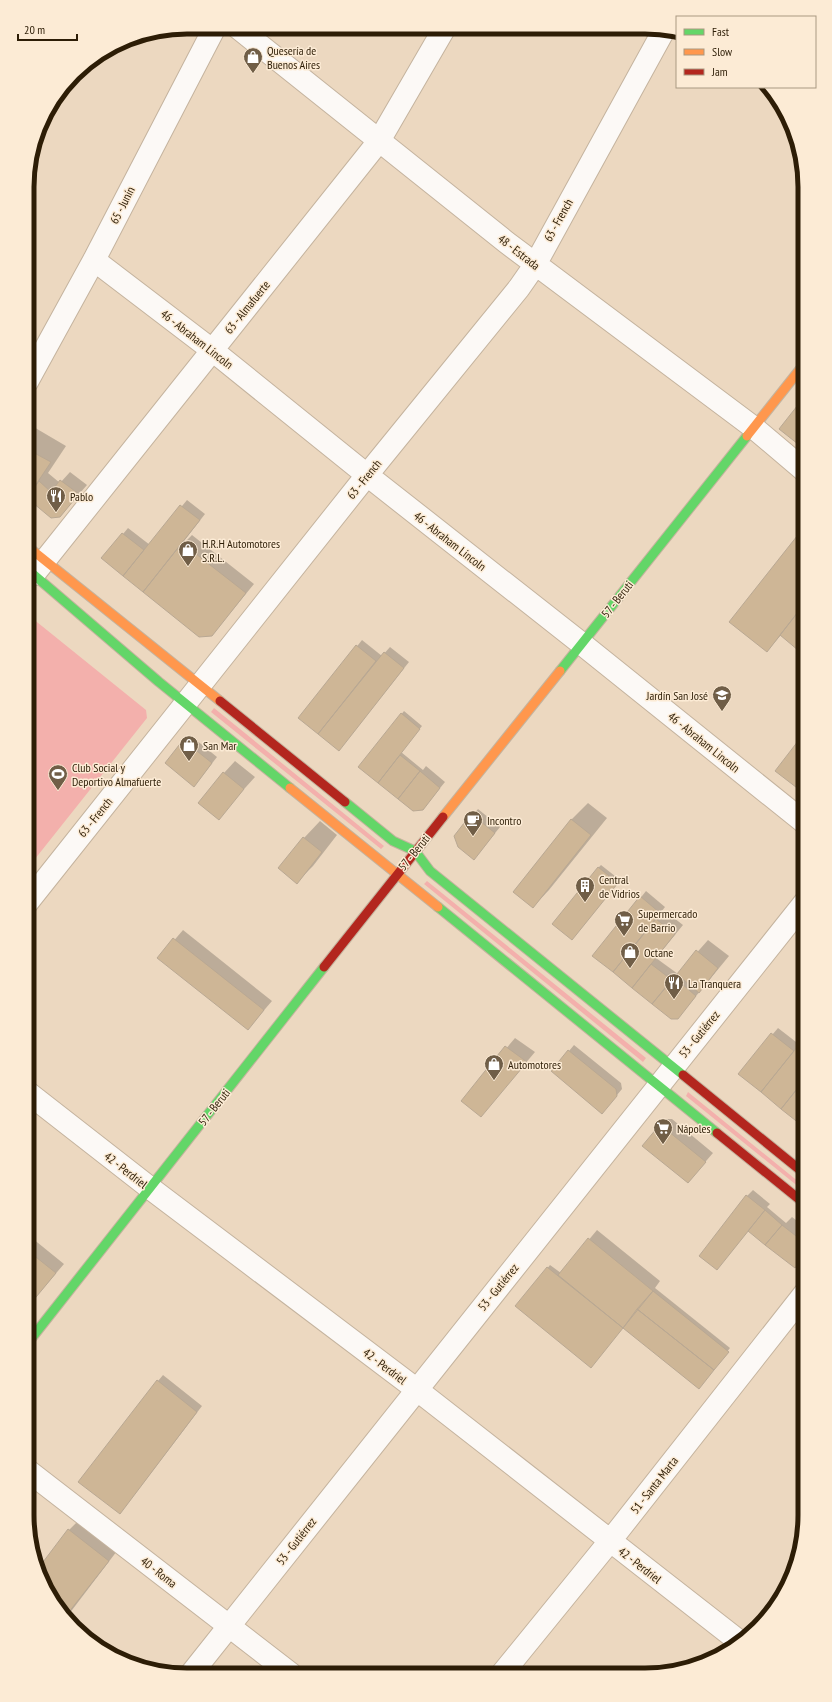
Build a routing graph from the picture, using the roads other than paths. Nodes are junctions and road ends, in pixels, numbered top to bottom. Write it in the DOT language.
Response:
graph roads {
  1 [pos="210,34"];
  2 [pos="246,34"];
  3 [pos="441,34"];
  4 [pos="661,35"];
  5 [pos="379,141"];
  6 [pos="94,260"];
  7 [pos="535,265"];
  8 [pos="212,350"];
  9 [pos="34,369"];
  10 [pos="798,372"];
  11 [pos="753,427"];
  12 [pos="798,465"];
  13 [pos="367,475"];
  14 [pos="36,568"];
  15 [pos="582,644"];
  16 [pos="200,684"];
  17 [pos="185,703"];
  18 [pos="798,817"];
  19 [pos="415,851"];
  20 [pos="396,874"];
  21 [pos="34,894"];
  22 [pos="798,911"];
  23 [pos="673,1067"];
  24 [pos="658,1086"];
  25 [pos="34,1097"];
  26 [pos="798,1168"];
  27 [pos="150,1188"];
  28 [pos="798,1198"];
  29 [pos="798,1302"];
  30 [pos="34,1335"];
  31 [pos="416,1389"];
  32 [pos="34,1475"];
  33 [pos="610,1541"];
  34 [pos="228,1626"];
  35 [pos="735,1638"];
  36 [pos="196,1668"];
  37 [pos="283,1668"];
  38 [pos="507,1668"];
  1 -- 6 [label="street, 65 - Junín"];
  2 -- 5 [label="street, 48 - Estrada"];
  3 -- 5 [label="street, 63 - Almafuerte"];
  4 -- 7 [label="street, 63 - French"];
  5 -- 7 [label="street, 48 - Estrada"];
  5 -- 8 [label="street, 63 - Almafuerte"];
  6 -- 8 [label="street, 46 - Abraham Lincoln"];
  6 -- 9 [label="street, 65 - Junín"];
  7 -- 11 [label="street, 48 - Estrada"];
  7 -- 13 [label="street, 63 - French"];
  8 -- 13 [label="street, 46 - Abraham Lincoln"];
  8 -- 14 [label="street, 63 - Almafuerte"];
  10 -- 11 [label="main road, 57 - Beruti"];
  11 -- 12 [label="street, 48 - Estrada"];
  11 -- 15 [label="main road, 57 - Beruti"];
  13 -- 15 [label="street, 46 - Abraham Lincoln"];
  13 -- 16 [label="street, 63 - French"];
  14 -- 16 [label="main road"];
  14 -- 17 [label="main road"];
  15 -- 18 [label="street, 46 - Abraham Lincoln"];
  15 -- 19 [label="main road, 57 - Beruti"];
  16 -- 17 [label="street, 63 - French"];
  16 -- 19 [label="main road"];
  17 -- 20 [label="main road"];
  17 -- 21 [label="street, 63 - French"];
  19 -- 20 [label="main road, 57 - Beruti"];
  19 -- 23 [label="main road"];
  20 -- 24 [label="main road"];
  20 -- 27 [label="main road, 57 - Beruti"];
  22 -- 23 [label="street, 53 - Gutiérrez"];
  23 -- 24 [label="street, 53 - Gutiérrez"];
  23 -- 26 [label="main road"];
  24 -- 28 [label="main road"];
  24 -- 31 [label="street, 53 - Gutiérrez"];
  25 -- 27 [label="street, 42 - Perdriel"];
  27 -- 30 [label="main road, 57 - Beruti"];
  27 -- 31 [label="street, 42 - Perdriel"];
  29 -- 33 [label="street, 51 - Santa Marta"];
  31 -- 33 [label="street, 42 - Perdriel"];
  31 -- 34 [label="street, 53 - Gutiérrez"];
  32 -- 34 [label="street, 40 - Roma"];
  33 -- 35 [label="street, 42 - Perdriel"];
  33 -- 38 [label="street, 51 - Santa Marta"];
  34 -- 36 [label="street, 53 - Gutiérrez"];
  34 -- 37 [label="street, 40 - Roma"];
}
